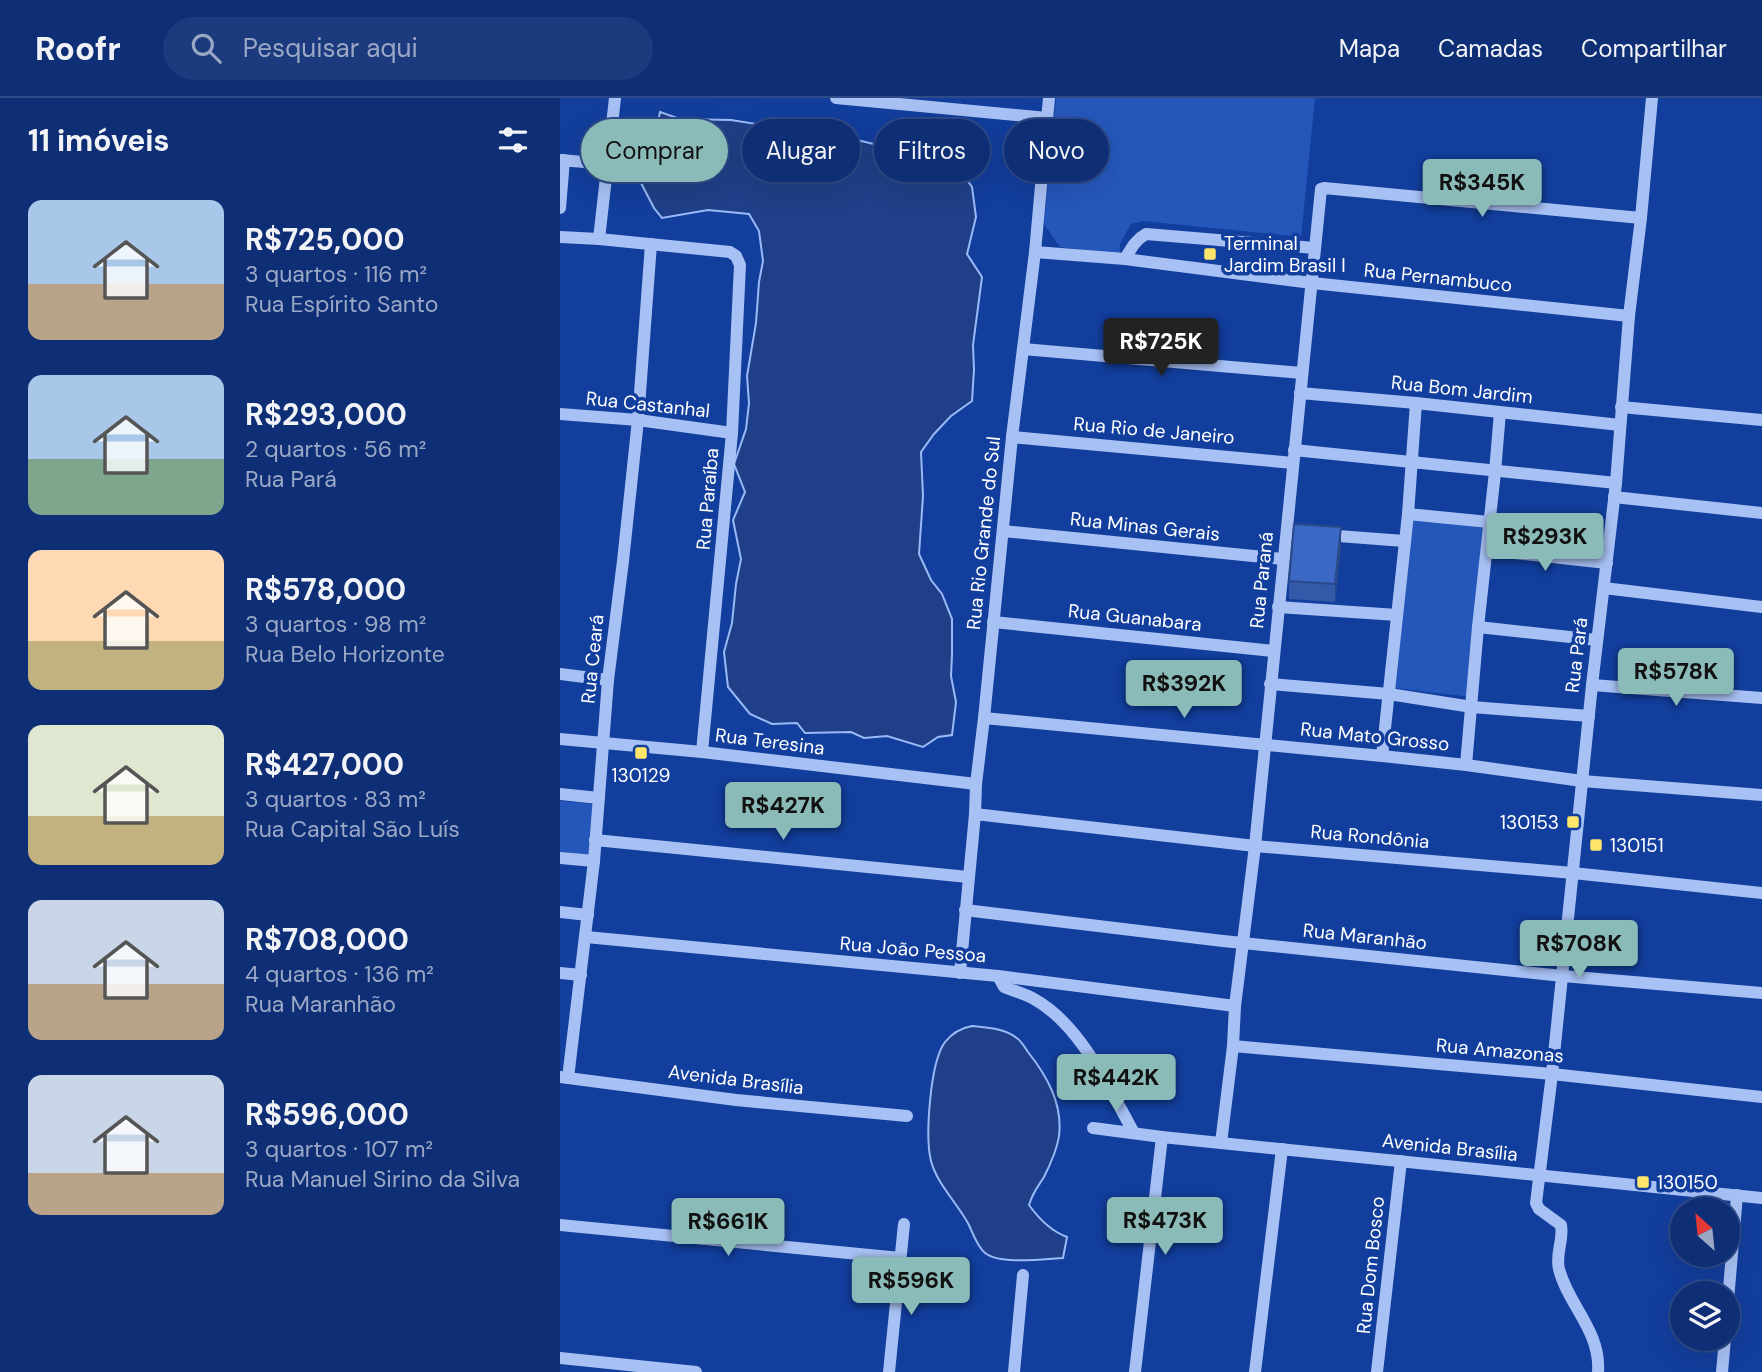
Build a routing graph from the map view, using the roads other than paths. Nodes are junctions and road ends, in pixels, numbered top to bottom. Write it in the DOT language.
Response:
graph roads {
  1 [pos="615,98"];
  2 [pos="836,98"];
  3 [pos="1049,98"];
  4 [pos="1652,98"];
  5 [pos="1047,118"];
  6 [pos="613,119"];
  7 [pos="562,160"];
  8 [pos="581,162"];
  9 [pos="606,182"];
  10 [pos="560,208"];
  11 [pos="1641,218"];
  12 [pos="560,237"];
  13 [pos="599,239"];
  14 [pos="650,244"];
  15 [pos="1315,248"];
  16 [pos="1035,252"];
  17 [pos="1125,259"];
  18 [pos="1312,283"];
  19 [pos="1629,316"];
  20 [pos="1023,349"];
  21 [pos="1302,373"];
  22 [pos="1300,393"];
  23 [pos="1416,403"];
  24 [pos="1621,407"];
  25 [pos="1500,412"];
  26 [pos="560,414"];
  27 [pos="638,420"];
  28 [pos="1762,420"];
  29 [pos="1620,425"];
  30 [pos="732,433"];
  31 [pos="1012,437"];
  32 [pos="1294,456"];
  33 [pos="1411,462"];
  34 [pos="1495,471"];
  35 [pos="1615,490"];
  36 [pos="1762,513"];
  37 [pos="1408,514"];
  38 [pos="1489,522"];
  39 [pos="1003,531"];
  40 [pos="1299,533"];
  41 [pos="1404,541"];
  42 [pos="1487,550"];
  43 [pos="1283,559"];
  44 [pos="1606,563"];
  45 [pos="1604,588"];
  46 [pos="1278,607"];
  47 [pos="1762,607"];
  48 [pos="1397,615"];
  49 [pos="993,622"];
  50 [pos="1478,627"];
  51 [pos="1597,640"];
  52 [pos="1273,650"];
  53 [pos="560,674"];
  54 [pos="608,680"];
  55 [pos="1270,684"];
  56 [pos="1592,685"];
  57 [pos="1389,694"];
  58 [pos="1762,698"];
  59 [pos="1472,707"];
  60 [pos="1589,716"];
  61 [pos="984,718"];
  62 [pos="560,739"];
  63 [pos="603,743"];
  64 [pos="1264,744"];
  65 [pos="702,752"];
  66 [pos="1382,756"];
  67 [pos="1466,765"];
  68 [pos="1582,781"];
  69 [pos="976,784"];
  70 [pos="560,794"];
  71 [pos="1762,795"];
  72 [pos="599,798"];
  73 [pos="975,814"];
  74 [pos="595,840"];
  75 [pos="1255,846"];
  76 [pos="560,858"];
  77 [pos="594,861"];
  78 [pos="1573,873"];
  79 [pos="968,877"];
  80 [pos="1762,893"];
  81 [pos="965,909"];
  82 [pos="560,912"];
  83 [pos="588,915"];
  84 [pos="586,937"];
  85 [pos="1242,943"];
  86 [pos="560,973"];
  87 [pos="960,973"];
  88 [pos="581,975"];
  89 [pos="998,976"];
  90 [pos="1563,976"];
  91 [pos="1762,993"];
  92 [pos="1236,1006"];
  93 [pos="1233,1046"];
  94 [pos="1552,1074"];
  95 [pos="564,1077"];
  96 [pos="1762,1097"];
  97 [pos="907,1116"];
  98 [pos="1093,1128"];
  99 [pos="1134,1133"];
  100 [pos="1162,1138"];
  101 [pos="1221,1143"];
  102 [pos="1282,1149"];
  103 [pos="1401,1161"];
  104 [pos="1540,1175"];
  105 [pos="1737,1195"];
  106 [pos="1762,1198"];
  107 [pos="904,1224"];
  108 [pos="560,1225"];
  109 [pos="900,1258"];
  110 [pos="1023,1275"];
  111 [pos="1730,1281"];
  112 [pos="1724,1351"];
  113 [pos="560,1358"];
  114 [pos="696,1372"];
  115 [pos="889,1372"];
  116 [pos="1014,1372"];
  117 [pos="1135,1372"];
  118 [pos="1255,1372"];
  119 [pos="1377,1372"];
  120 [pos="1598,1372"];
  121 [pos="1722,1372"];
  1 -- 6 [label="street"];
  2 -- 5 [label="street"];
  3 -- 5 [label="street, Rua Rio Grande do Sul"];
  4 -- 11 [label="street, Rua Pará"];
  5 -- 16 [label="street, Rua Rio Grande do Sul"];
  7 -- 8 [label="street"];
  7 -- 10 [label="street"];
  9 -- 13 [label="street"];
  11 -- 15 [label="street, Rua Paraná"];
  11 -- 19 [label="street, Rua Pará"];
  12 -- 13 [label="street"];
  13 -- 14 [label="street"];
  14 -- 27 [label="street, Rua Ceará"];
  14 -- 30 [label="street, Rua Paraíba"];
  15 -- 17 [label="street"];
  15 -- 18 [label="street, Rua Paraná"];
  16 -- 17 [label="street, Rua Pernambuco"];
  16 -- 20 [label="street, Rua Rio Grande do Sul"];
  17 -- 18 [label="street, Rua Pernambuco"];
  18 -- 19 [label="street, Rua Pernambuco"];
  18 -- 21 [label="street, Rua Paraná"];
  19 -- 24 [label="street, Rua Pará"];
  20 -- 21 [label="street"];
  20 -- 31 [label="street, Rua Rio Grande do Sul"];
  21 -- 22 [label="street, Rua Paraná"];
  22 -- 23 [label="street, Rua Bom Jardim"];
  22 -- 32 [label="street, Rua Paraná"];
  23 -- 25 [label="street, Rua Bom Jardim"];
  23 -- 33 [label="street"];
  24 -- 28 [label="street"];
  24 -- 29 [label="street, Rua Pará"];
  25 -- 29 [label="street, Rua Bom Jardim"];
  25 -- 34 [label="street"];
  26 -- 27 [label="street, Rua Castanhal"];
  27 -- 30 [label="street, Rua Castanhal"];
  27 -- 54 [label="street, Rua Ceará"];
  29 -- 35 [label="street, Rua Pará"];
  30 -- 65 [label="street, Rua Paraíba"];
  31 -- 32 [label="street, Rua Rio de Janeiro"];
  31 -- 39 [label="street, Rua Rio Grande do Sul"];
  32 -- 33 [label="street, Rua Rio de Janeiro"];
  32 -- 40 [label="street, Rua Paraná"];
  33 -- 34 [label="street, Rua Rio de Janeiro"];
  33 -- 37 [label="street"];
  34 -- 35 [label="street, Rua Rio de Janeiro"];
  34 -- 38 [label="street"];
  35 -- 36 [label="street, Rua Rio de Janeiro"];
  35 -- 44 [label="street, Rua Pará"];
  37 -- 38 [label="street"];
  37 -- 41 [label="street"];
  38 -- 42 [label="street"];
  39 -- 43 [label="street, Rua Minas Gerais"];
  39 -- 49 [label="street, Rua Rio Grande do Sul"];
  40 -- 41 [label="street"];
  40 -- 43 [label="street, Rua Paraná"];
  41 -- 48 [label="street"];
  42 -- 44 [label="street"];
  42 -- 50 [label="street"];
  43 -- 46 [label="street, Rua Paraná"];
  44 -- 45 [label="street, Rua Pará"];
  45 -- 47 [label="street"];
  45 -- 51 [label="street, Rua Pará"];
  46 -- 48 [label="street"];
  46 -- 52 [label="street, Rua Paraná"];
  48 -- 57 [label="street"];
  49 -- 52 [label="street, Rua Guanabara"];
  49 -- 61 [label="street, Rua Rio Grande do Sul"];
  50 -- 51 [label="street"];
  50 -- 59 [label="street"];
  51 -- 56 [label="street, Rua Pará"];
  52 -- 55 [label="street, Rua Paraná"];
  53 -- 54 [label="street"];
  54 -- 63 [label="street, Rua Ceará"];
  55 -- 57 [label="street"];
  55 -- 64 [label="street, Rua Paraná"];
  56 -- 58 [label="street"];
  56 -- 60 [label="street, Rua Pará"];
  57 -- 59 [label="street"];
  57 -- 66 [label="street"];
  59 -- 60 [label="street"];
  59 -- 67 [label="street"];
  60 -- 68 [label="street, Rua Pará"];
  61 -- 64 [label="street, Rua Mato Grosso"];
  61 -- 69 [label="street, Rua Rio Grande do Sul"];
  62 -- 63 [label="street, Rua Teresina"];
  63 -- 65 [label="street, Rua Teresina"];
  63 -- 72 [label="street, Rua Ceará"];
  64 -- 66 [label="street, Rua Mato Grosso"];
  64 -- 75 [label="street, Rua Paraná"];
  65 -- 69 [label="street, Rua Teresina"];
  66 -- 67 [label="street, Rua Mato Grosso"];
  67 -- 68 [label="street, Rua Mato Grosso"];
  68 -- 71 [label="street, Rua Mato Grosso"];
  68 -- 78 [label="street, Rua Pará"];
  69 -- 73 [label="street, Rua Rio Grande do Sul"];
  70 -- 72 [label="street"];
  72 -- 74 [label="street, Rua Ceará"];
  73 -- 75 [label="street, Rua Rondônia"];
  73 -- 79 [label="street, Rua Rio Grande do Sul"];
  74 -- 77 [label="street, Rua Ceará"];
  74 -- 79 [label="street"];
  75 -- 78 [label="street, Rua Rondônia"];
  75 -- 85 [label="street, Rua Paraná"];
  76 -- 77 [label="street"];
  77 -- 83 [label="street, Rua Ceará"];
  78 -- 80 [label="street, Rua Rondônia"];
  78 -- 90 [label="street, Rua Pará"];
  79 -- 81 [label="street, Rua Rio Grande do Sul"];
  81 -- 85 [label="street, Rua Maranhão"];
  81 -- 87 [label="street, Rua Rio Grande do Sul"];
  82 -- 83 [label="street"];
  83 -- 84 [label="street, Rua Ceará"];
  84 -- 87 [label="street, Rua João Pessoa"];
  84 -- 88 [label="street, Rua Ceará"];
  85 -- 90 [label="street, Rua Maranhão"];
  85 -- 92 [label="street, Rua Paraná"];
  86 -- 88 [label="street"];
  87 -- 89 [label="street, Rua João Pessoa"];
  88 -- 95 [label="street, Rua Ceará"];
  89 -- 92 [label="street, Rua João Pessoa"];
  89 -- 99 [label="street"];
  90 -- 91 [label="street, Rua Maranhão"];
  90 -- 94 [label="street, Rua Pará"];
  92 -- 93 [label="street, Rua Paraná"];
  93 -- 94 [label="street, Rua Amazonas"];
  93 -- 101 [label="street, Rua Paraná"];
  94 -- 96 [label="street, Rua Amazonas"];
  94 -- 104 [label="street, Rua Pará"];
  95 -- 97 [label="street, Avenida Brasília"];
  98 -- 99 [label="street, Avenida Brasília"];
  99 -- 100 [label="street, Avenida Brasília"];
  100 -- 101 [label="street, Avenida Brasília"];
  100 -- 117 [label="street"];
  101 -- 102 [label="street, Avenida Brasília"];
  102 -- 103 [label="street, Avenida Brasília"];
  102 -- 118 [label="street"];
  103 -- 104 [label="street, Avenida Brasília"];
  103 -- 119 [label="street, Rua Dom Bosco"];
  104 -- 105 [label="street, Avenida Brasília"];
  104 -- 120 [label="street, Rua Pará"];
  105 -- 106 [label="street, Avenida Brasília"];
  105 -- 111 [label="street"];
  107 -- 109 [label="street"];
  108 -- 109 [label="street"];
  109 -- 115 [label="street"];
  110 -- 116 [label="street"];
  112 -- 121 [label="street"];
  113 -- 114 [label="street"];
}
